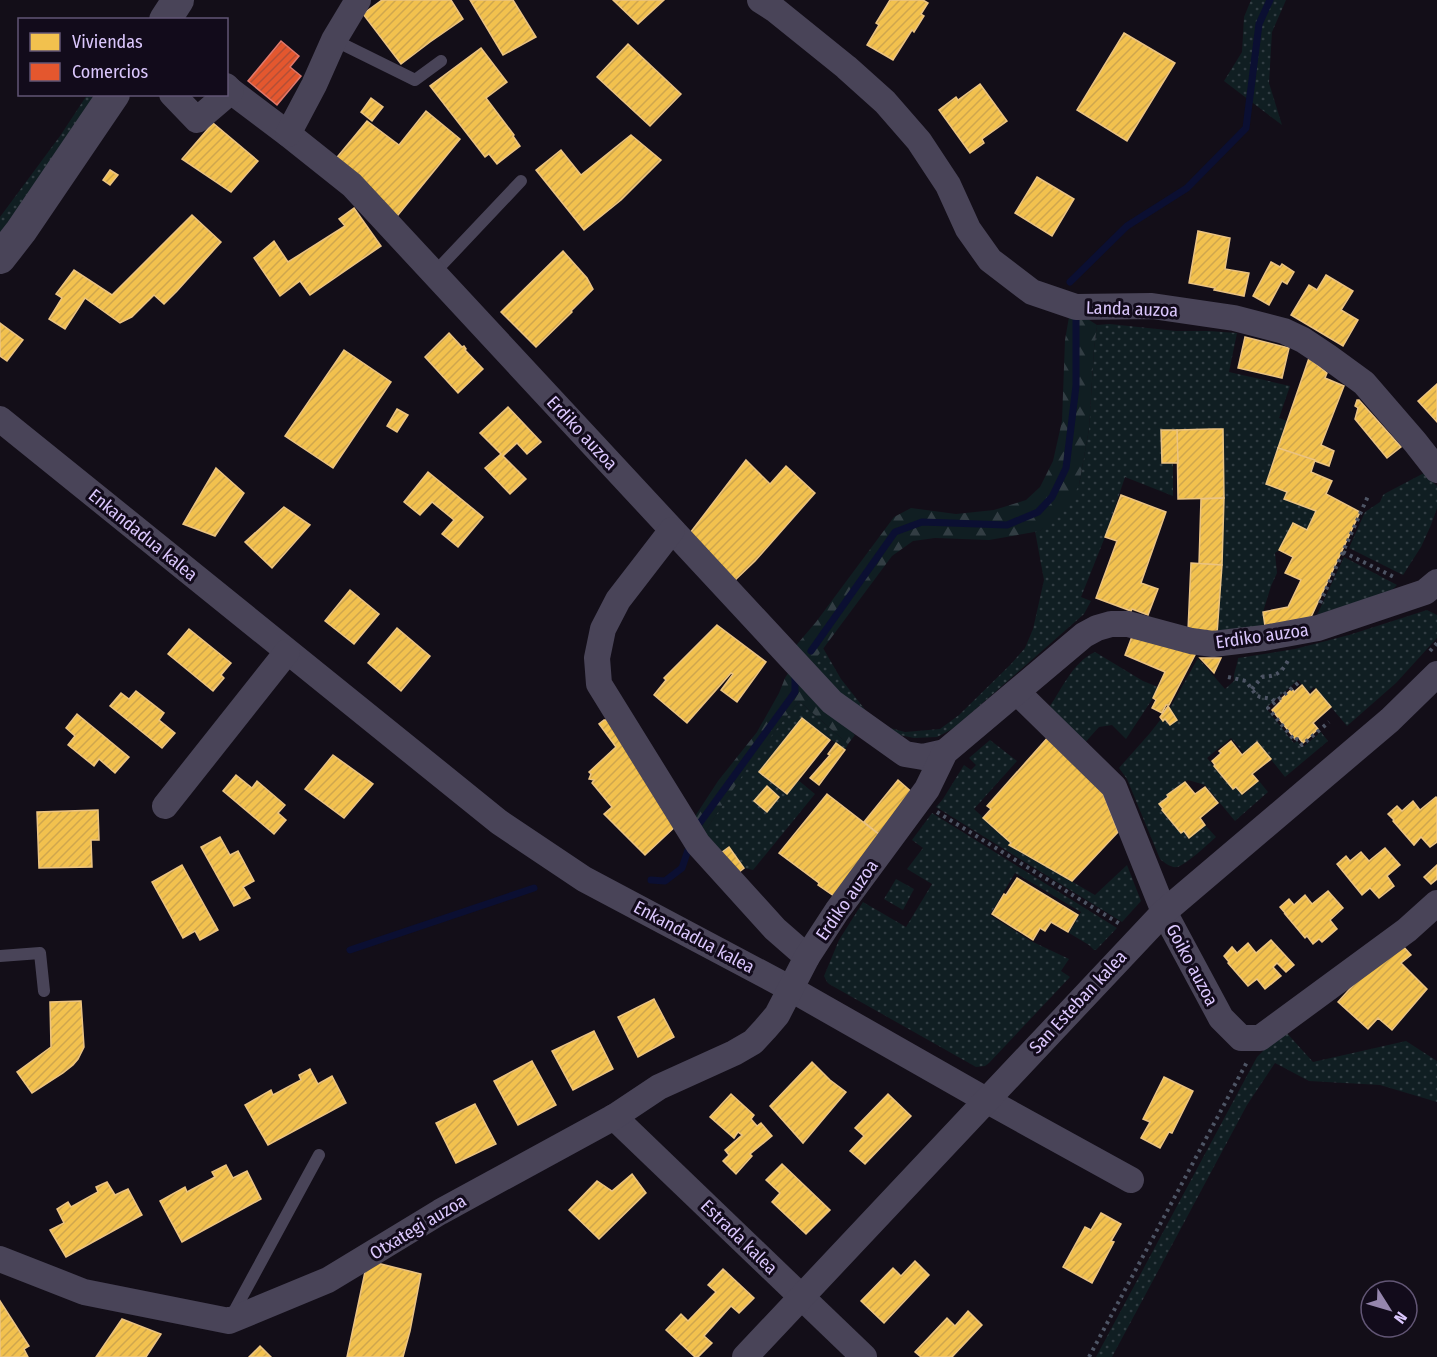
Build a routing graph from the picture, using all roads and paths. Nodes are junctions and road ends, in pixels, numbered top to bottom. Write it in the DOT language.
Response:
graph roads {
  1 [pos="358,0"];
  2 [pos="760,0"];
  3 [pos="334,40"];
  4 [pos="441,61"];
  5 [pos="229,89"];
  6 [pos="113,96"];
  7 [pos="174,96"];
  8 [pos="222,96"];
  9 [pos="288,134"];
  10 [pos="521,181"];
  11 [pos="0,258"];
  12 [pos="434,273"];
  13 [pos="0,419"];
  14 [pos="1437,470"];
  15 [pos="1369,494"];
  16 [pos="672,530"];
  17 [pos="1343,552"];
  18 [pos="1431,587"];
  19 [pos="1320,603"];
  20 [pos="1437,643"];
  21 [pos="286,652"];
  22 [pos="1290,657"];
  23 [pos="1433,663"];
  24 [pos="1228,677"];
  25 [pos="1298,683"];
  26 [pos="1252,689"];
  27 [pos="1017,692"];
  28 [pos="1275,702"];
  29 [pos="1329,722"];
  30 [pos="945,753"];
  31 [pos="165,806"];
  32 [pos="932,809"];
  33 [pos="1437,903"];
  34 [pos="1164,912"];
  35 [pos="1123,926"];
  36 [pos="0,956"];
  37 [pos="807,957"];
  38 [pos="791,989"];
  39 [pos="44,992"];
  40 [pos="1260,1038"];
  41 [pos="986,1100"];
  42 [pos="614,1117"];
  43 [pos="319,1155"];
  44 [pos="1131,1180"];
  45 [pos="0,1259"];
  46 [pos="802,1297"];
  47 [pos="229,1321"];
  48 [pos="745,1357"];
  49 [pos="864,1357"];
  50 [pos="1089,1357"];
  1 -- 3 [label="street"];
  2 -- 14 [label="street, Landa auzoa"];
  3 -- 4 [label="lane"];
  3 -- 9 [label="street"];
  5 -- 9 [label="street, Erdiko auzoa"];
  6 -- 11 [label="street"];
  7 -- 8 [label="street"];
  9 -- 12 [label="street, Erdiko auzoa"];
  10 -- 12 [label="lane"];
  12 -- 16 [label="street, Erdiko auzoa"];
  13 -- 21 [label="street, Enkandadua kalea"];
  15 -- 17 [label="path"];
  16 -- 30 [label="street, Erdiko auzoa"];
  16 -- 37 [label="street"];
  17 -- 18 [label="path"];
  17 -- 19 [label="path"];
  18 -- 27 [label="street, Erdiko auzoa"];
  20 -- 23 [label="path"];
  21 -- 31 [label="street"];
  21 -- 38 [label="street, Enkandadua kalea"];
  22 -- 26 [label="path"];
  23 -- 34 [label="street, San Esteban kalea"];
  24 -- 26 [label="path"];
  25 -- 28 [label="path"];
  26 -- 28 [label="path"];
  27 -- 30 [label="street, Erdiko auzoa"];
  27 -- 34 [label="street, Goiko auzoa"];
  28 -- 29 [label="path"];
  30 -- 37 [label="street, Erdiko auzoa"];
  32 -- 35 [label="path"];
  33 -- 40 [label="street"];
  34 -- 40 [label="street, Goiko auzoa"];
  34 -- 41 [label="street, San Esteban kalea"];
  36 -- 39 [label="lane"];
  37 -- 38 [label="street, Erdiko auzoa"];
  38 -- 41 [label="street, Enkandadua kalea"];
  38 -- 42 [label="street, Otxategi auzoa"];
  40 -- 50 [label="path"];
  41 -- 44 [label="street, Enkandadua kalea"];
  41 -- 46 [label="street, San Esteban kalea"];
  42 -- 46 [label="street, Estrada kalea"];
  42 -- 47 [label="street, Otxategi auzoa"];
  43 -- 47 [label="lane"];
  45 -- 47 [label="street"];
  46 -- 48 [label="street, San Esteban kalea"];
  46 -- 49 [label="street, Estrada kalea"];
}
